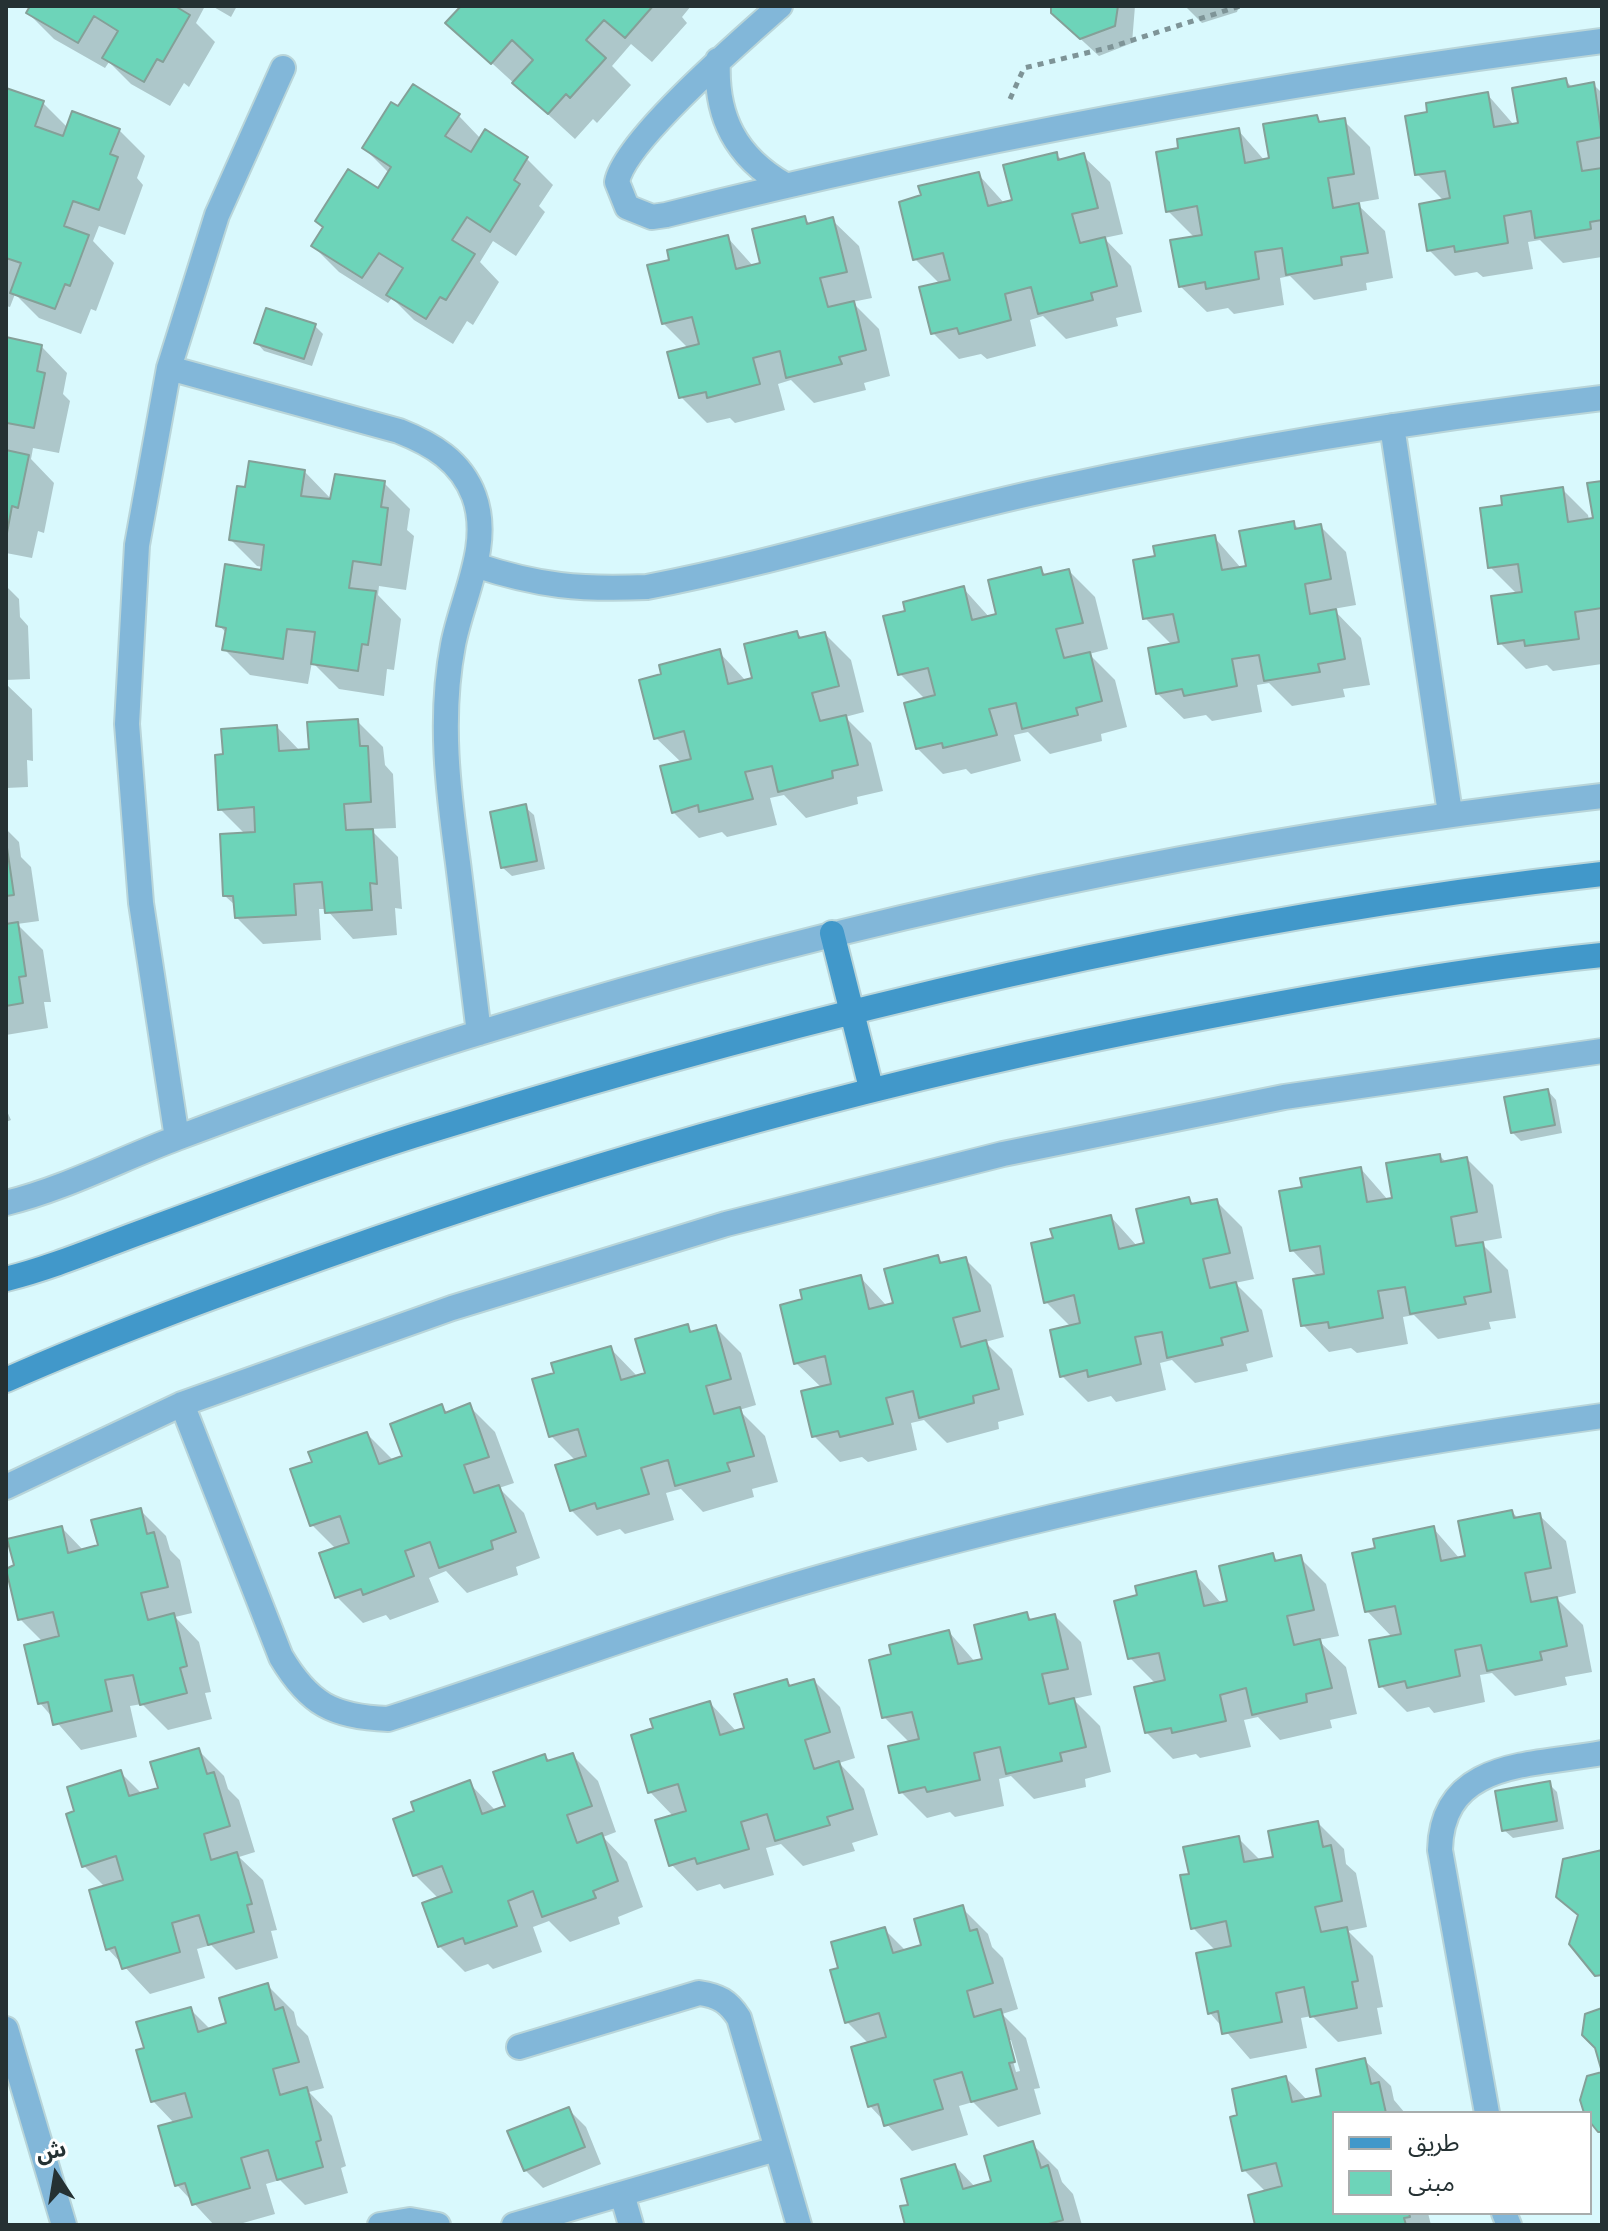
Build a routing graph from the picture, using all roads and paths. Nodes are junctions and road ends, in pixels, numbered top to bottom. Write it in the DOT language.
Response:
graph roads {
  1 [pos="780,6"];
  2 [pos="1240,6"];
  3 [pos="1602,41"];
  4 [pos="718,60"];
  5 [pos="283,68"];
  6 [pos="993,139"];
  7 [pos="785,185"];
  8 [pos="169,368"];
  9 [pos="1602,398"];
  10 [pos="1392,426"];
  11 [pos="475,565"];
  12 [pos="1602,796"];
  13 [pos="1450,813"];
  14 [pos="1602,874"];
  15 [pos="832,933"];
  16 [pos="1602,955"];
  17 [pos="852,1013"];
  18 [pos="479,1033"];
  19 [pos="1602,1051"];
  20 [pos="871,1088"];
  21 [pos="177,1138"];
  22 [pos="6,1203"];
  23 [pos="6,1279"];
  24 [pos="6,1380"];
  25 [pos="182,1404"];
  26 [pos="1602,1416"];
  27 [pos="6,1487"];
  28 [pos="1602,1753"];
  29 [pos="6,2029"];
  30 [pos="519,2047"];
  31 [pos="1487,2111"];
  32 [pos="776,2149"];
  33 [pos="622,2194"];
  34 [pos="64,2225"];
  35 [pos="380,2225"];
  36 [pos="438,2225"];
  37 [pos="514,2225"];
  38 [pos="631,2225"];
  39 [pos="799,2225"];
  1 -- 4 [label="street"];
  2 -- 6 [label="path"];
  3 -- 6 [label="street"];
  4 -- 7 [label="street"];
  4 -- 7 [label="street"];
  5 -- 8 [label="street"];
  6 -- 7 [label="street"];
  8 -- 11 [label="street"];
  8 -- 21 [label="street"];
  9 -- 10 [label="street"];
  10 -- 11 [label="street"];
  10 -- 13 [label="street"];
  11 -- 18 [label="street"];
  12 -- 13 [label="street"];
  13 -- 15 [label="street"];
  14 -- 17 [label="street"];
  15 -- 17 [label="street"];
  15 -- 18 [label="street"];
  16 -- 20 [label="street"];
  17 -- 20 [label="street"];
  17 -- 23 [label="street"];
  18 -- 21 [label="street"];
  19 -- 25 [label="street"];
  20 -- 24 [label="street"];
  21 -- 22 [label="street"];
  25 -- 26 [label="street"];
  25 -- 27 [label="street"];
  28 -- 31 [label="street"];
  29 -- 34 [label="street"];
  30 -- 32 [label="street"];
  32 -- 33 [label="street"];
  32 -- 39 [label="street"];
  33 -- 37 [label="street"];
  33 -- 38 [label="street"];
  35 -- 36 [label="street"];
}
